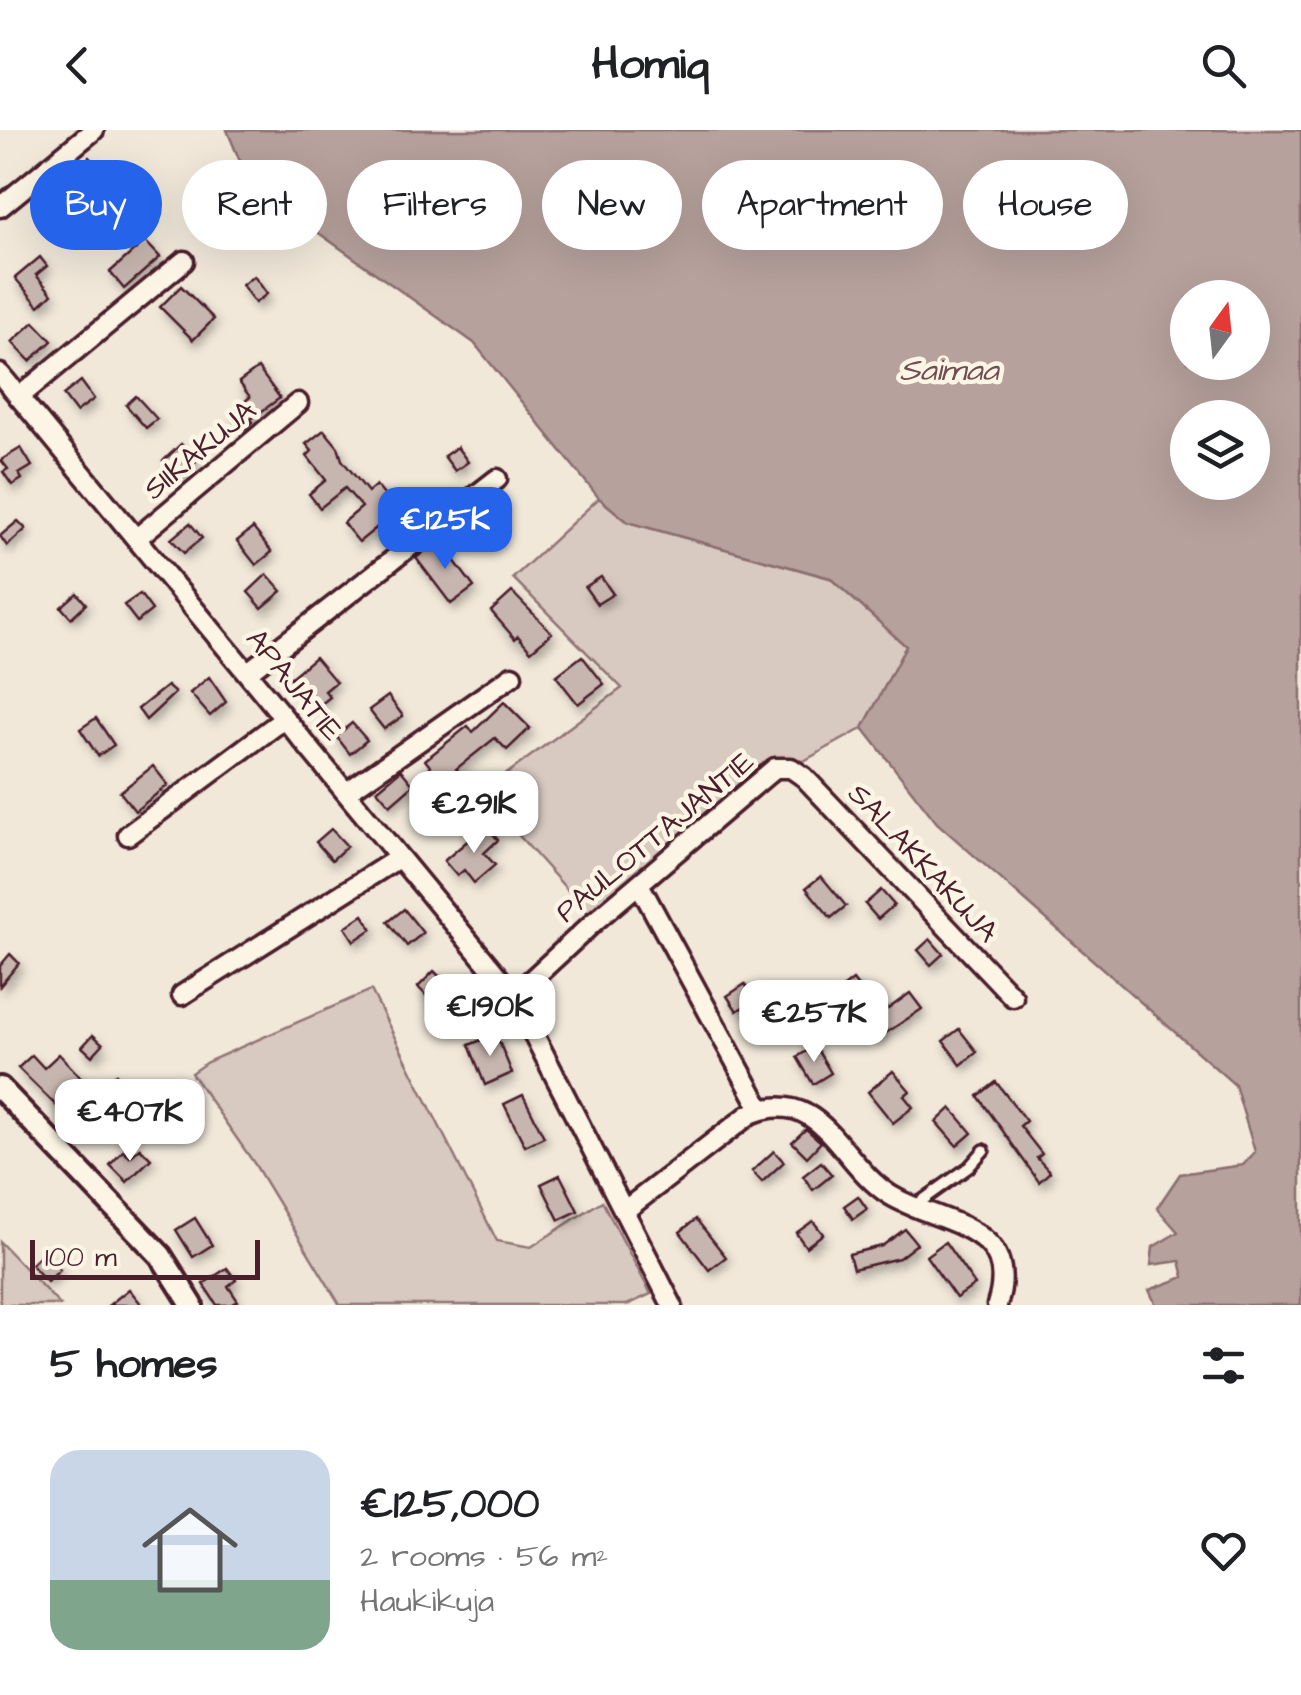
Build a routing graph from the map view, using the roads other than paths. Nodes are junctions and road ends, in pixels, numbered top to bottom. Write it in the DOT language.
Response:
graph roads {
  1 [pos="94,130"];
  2 [pos="0,207"];
  3 [pos="184,260"];
  4 [pos="0,374"];
  5 [pos="19,397"];
  6 [pos="298,403"];
  7 [pos="497,479"];
  8 [pos="137,538"];
  9 [pos="248,672"];
  10 [pos="512,676"];
  11 [pos="284,719"];
  12 [pos="791,768"];
  13 [pos="347,792"];
  14 [pos="128,834"];
  15 [pos="397,859"];
  16 [pos="639,884"];
  17 [pos="182,995"];
  18 [pos="514,996"];
  19 [pos="1013,998"];
  20 [pos="0,1088"];
  21 [pos="760,1109"];
  22 [pos="984,1150"];
  23 [pos="914,1207"];
  24 [pos="624,1211"];
  25 [pos="192,1305"];
  26 [pos="672,1305"];
  27 [pos="996,1305"];
  1 -- 2 [label="street"];
  3 -- 5 [label="street"];
  4 -- 5 [label="street, APAJATIE"];
  5 -- 8 [label="street, APAJATIE"];
  6 -- 8 [label="street, SIIKAKUJA"];
  7 -- 9 [label="street"];
  8 -- 9 [label="street, APAJATIE"];
  9 -- 11 [label="street, APAJATIE"];
  10 -- 13 [label="street"];
  11 -- 13 [label="street, APAJATIE"];
  11 -- 14 [label="street"];
  12 -- 16 [label="street, PAULOTTAJANTIE"];
  12 -- 19 [label="street, SALAKKAKUJA"];
  13 -- 15 [label="street, APAJATIE"];
  15 -- 17 [label="street"];
  15 -- 18 [label="street, APAJATIE"];
  16 -- 18 [label="street, PAULOTTAJANTIE"];
  16 -- 21 [label="street"];
  18 -- 24 [label="street, APAJATIE"];
  20 -- 25 [label="street"];
  21 -- 23 [label="street"];
  21 -- 24 [label="street"];
  22 -- 23 [label="lane"];
  23 -- 27 [label="street"];
  24 -- 26 [label="street, APAJATIE"];
}
